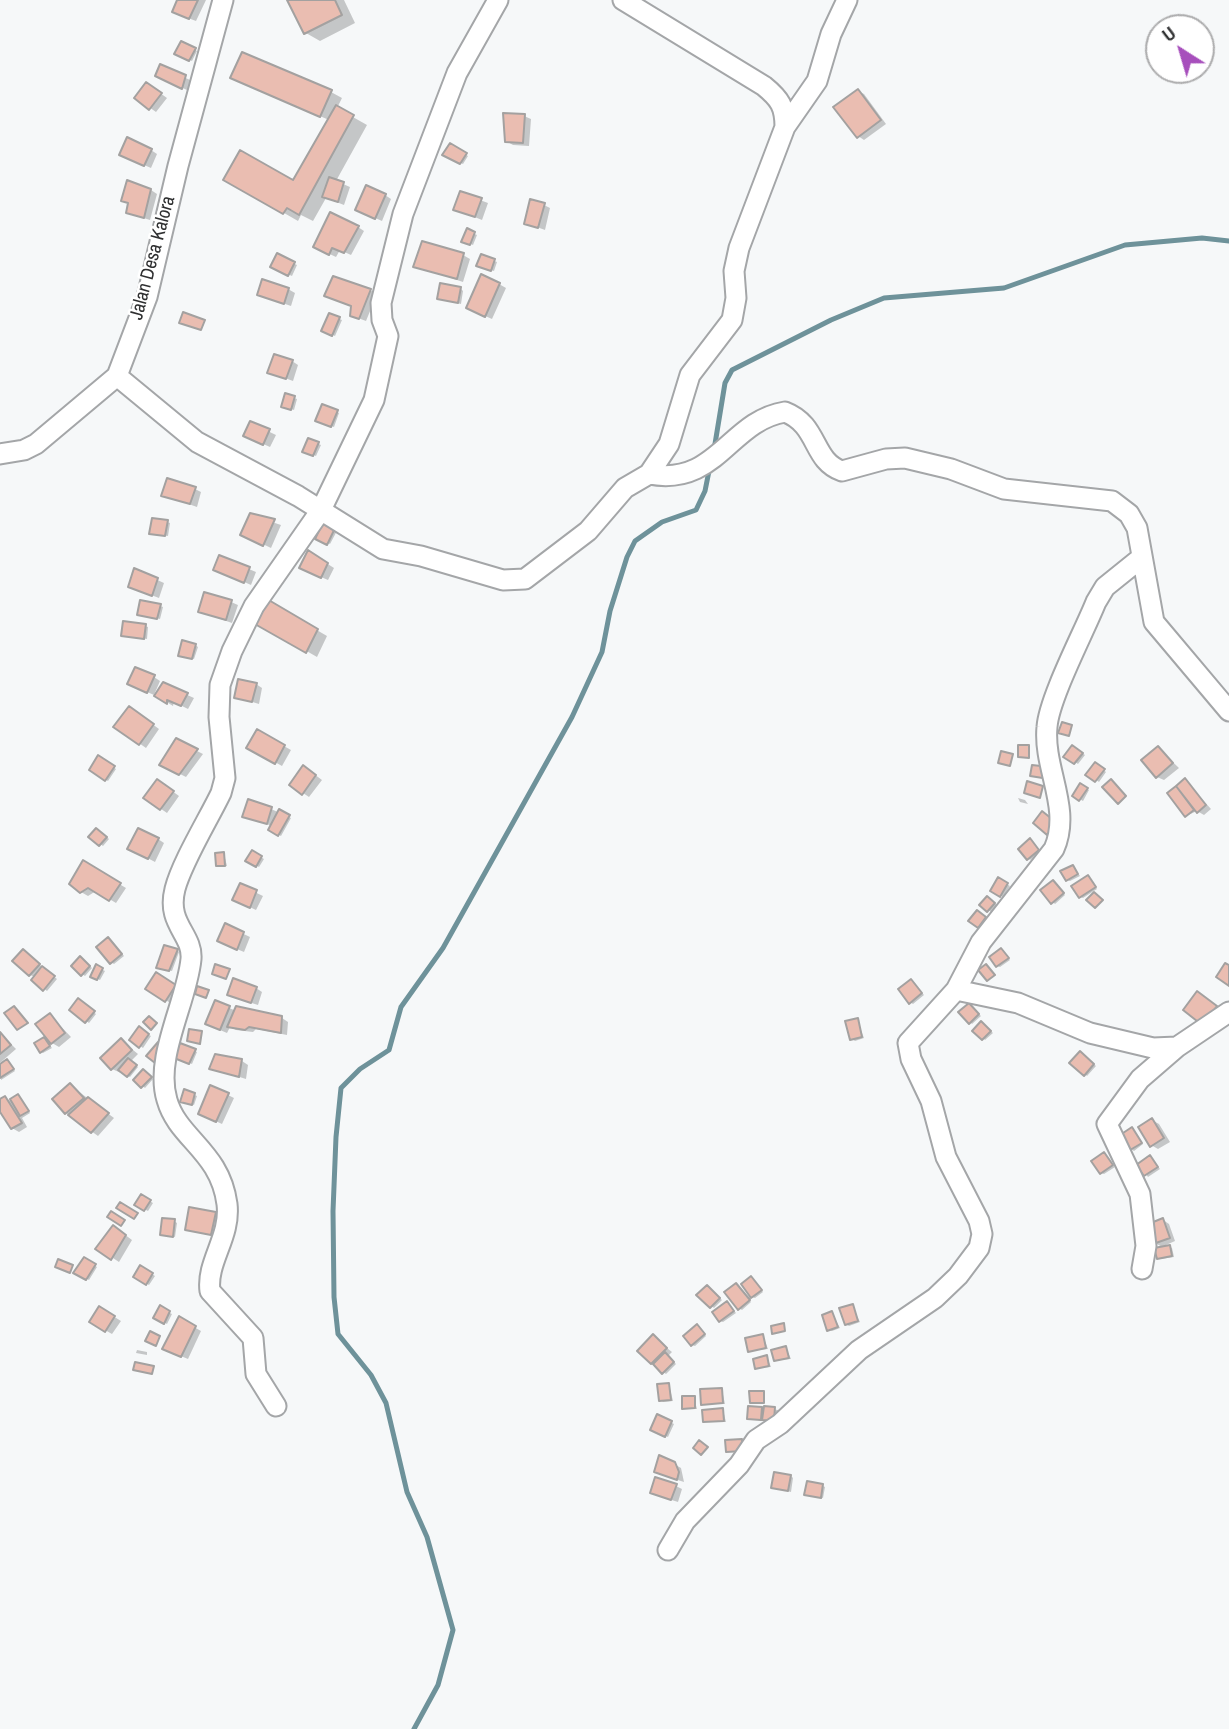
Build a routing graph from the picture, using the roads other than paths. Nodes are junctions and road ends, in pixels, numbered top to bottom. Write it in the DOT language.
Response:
graph roads {
  1 [pos="223,0"];
  2 [pos="498,0"];
  3 [pos="623,0"];
  4 [pos="847,0"];
  5 [pos="785,127"];
  6 [pos="117,376"];
  7 [pos="0,454"];
  8 [pos="649,474"];
  9 [pos="321,510"];
  10 [pos="1142,558"];
  11 [pos="1229,711"];
  12 [pos="956,990"];
  13 [pos="1229,1012"];
  14 [pos="1177,1047"];
  15 [pos="1142,1269"];
  16 [pos="276,1406"];
  17 [pos="668,1550"];
  1 -- 6 [label="street, Jalan Desa Kalora"];
  2 -- 9 [label="street"];
  3 -- 5 [label="street"];
  4 -- 5 [label="street"];
  5 -- 8 [label="street"];
  6 -- 7 [label="street, Jalan Desa Kalora"];
  6 -- 9 [label="street"];
  8 -- 9 [label="street"];
  8 -- 10 [label="street"];
  9 -- 16 [label="street"];
  10 -- 11 [label="street"];
  10 -- 12 [label="street"];
  12 -- 14 [label="street"];
  12 -- 17 [label="street"];
  13 -- 14 [label="street"];
  14 -- 15 [label="street"];
}
